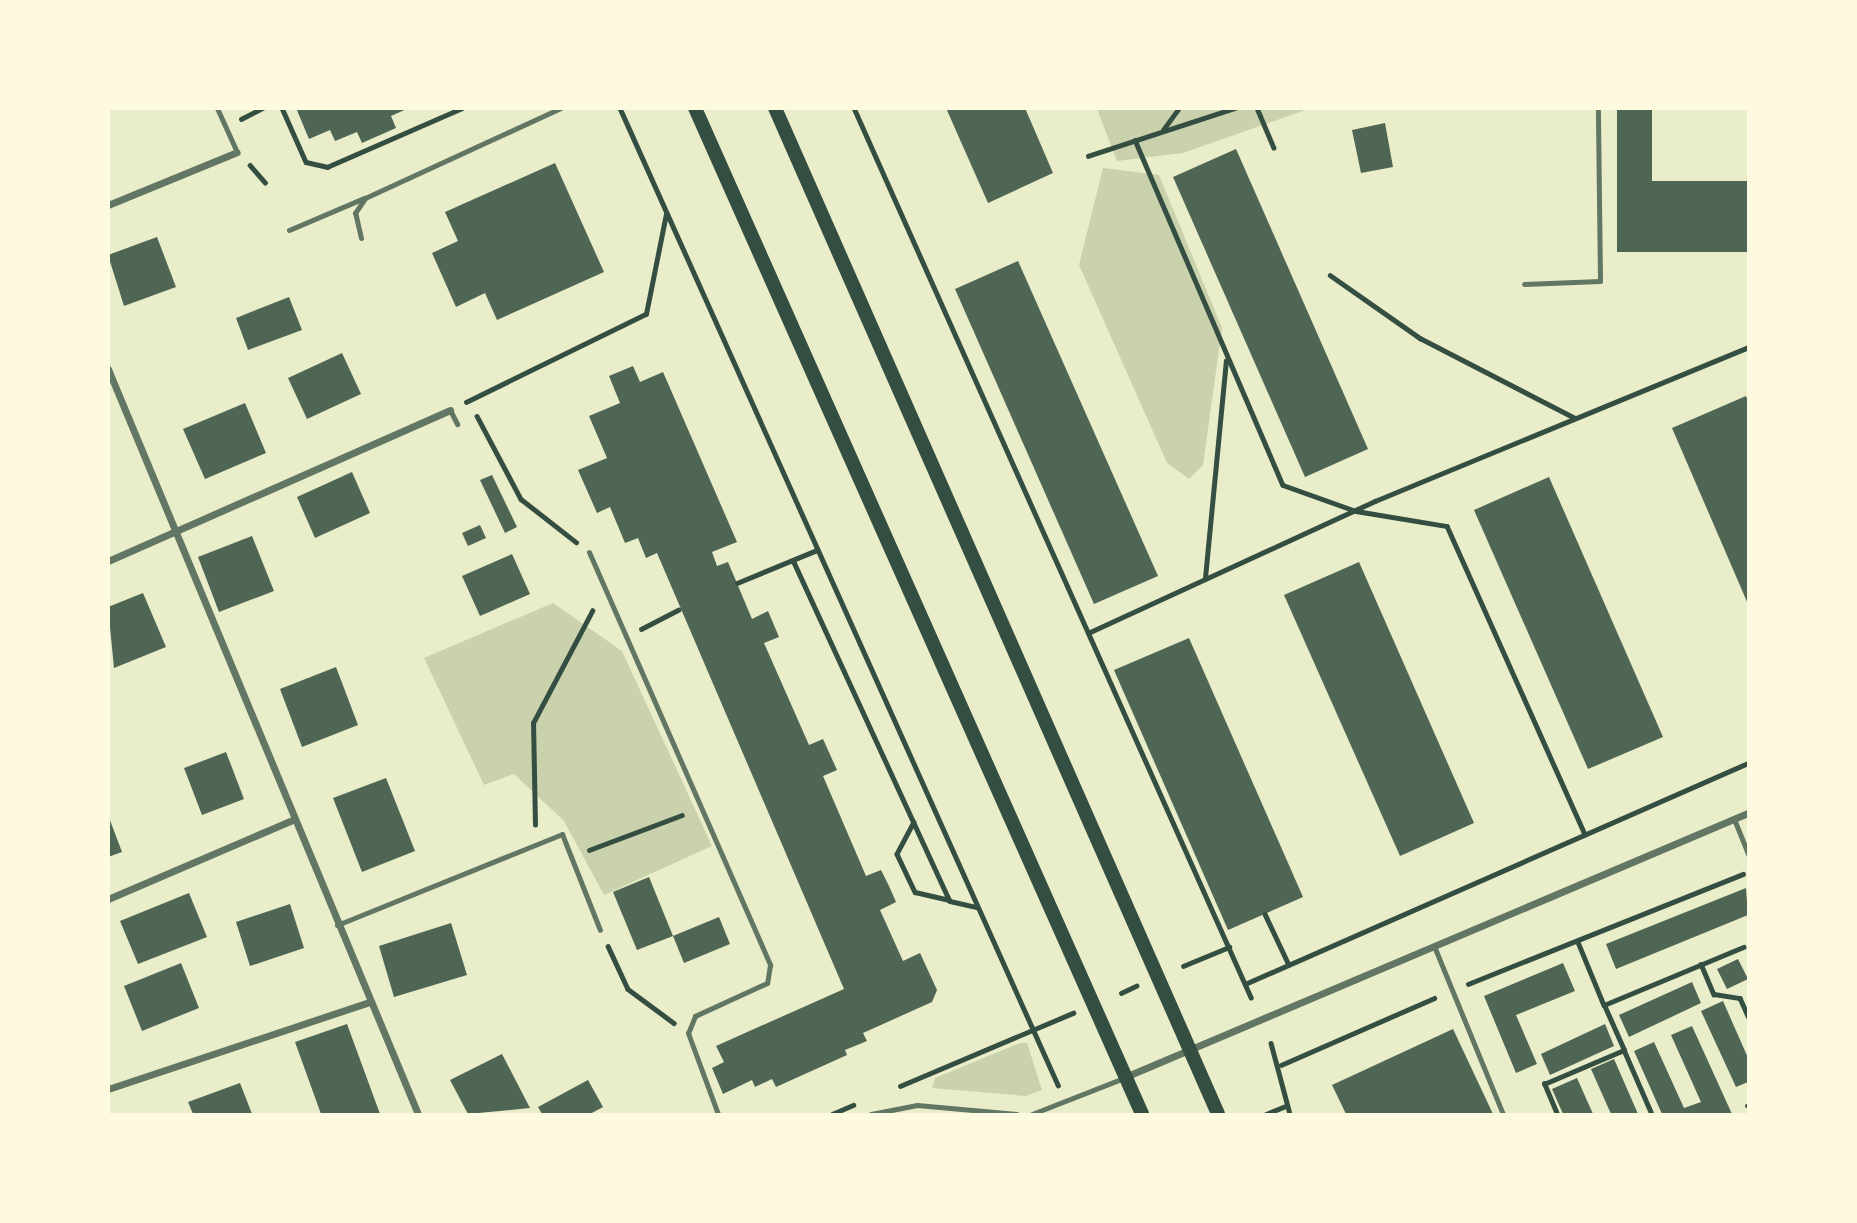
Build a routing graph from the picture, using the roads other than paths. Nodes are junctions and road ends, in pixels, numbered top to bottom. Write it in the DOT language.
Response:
graph roads {
  1 [pos="217,108"];
  2 [pos="561,108"];
  3 [pos="695,108"];
  4 [pos="775,108"];
  5 [pos="1598,108"];
  6 [pos="237,152"];
  7 [pos="365,198"];
  8 [pos="108,205"];
  9 [pos="289,230"];
  10 [pos="361,237"];
  11 [pos="1524,284"];
  12 [pos="108,369"];
  13 [pos="450,410"];
  14 [pos="457,424"];
  15 [pos="176,531"];
  16 [pos="589,552"];
  17 [pos="108,561"];
  18 [pos="1748,813"];
  19 [pos="1734,819"];
  20 [pos="292,820"];
  21 [pos="1748,854"];
  22 [pos="108,899"];
  23 [pos="337,925"];
  24 [pos="600,930"];
  25 [pos="1434,946"];
  26 [pos="370,1002"];
  27 [pos="1189,1050"];
  28 [pos="1125,1077"];
  29 [pos="108,1089"];
  30 [pos="418,1115"];
  31 [pos="718,1115"];
  32 [pos="871,1115"];
  33 [pos="1017,1115"];
  34 [pos="1032,1115"];
  35 [pos="1142,1115"];
  36 [pos="1218,1115"];
  37 [pos="1503,1115"];
  1 -- 6 [label="lane"];
  2 -- 7 [label="lane"];
  3 -- 28 [label="main road"];
  4 -- 27 [label="main road"];
  5 -- 11 [label="lane"];
  6 -- 8 [label="street"];
  7 -- 9 [label="lane"];
  7 -- 10 [label="lane"];
  12 -- 15 [label="street"];
  13 -- 14 [label="lane"];
  13 -- 15 [label="street"];
  15 -- 17 [label="street"];
  15 -- 20 [label="street"];
  16 -- 31 [label="lane"];
  18 -- 19 [label="street"];
  19 -- 21 [label="lane"];
  19 -- 25 [label="street"];
  20 -- 22 [label="street"];
  20 -- 23 [label="street"];
  23 -- 24 [label="lane"];
  23 -- 26 [label="street"];
  25 -- 27 [label="street"];
  25 -- 37 [label="lane"];
  26 -- 29 [label="street"];
  26 -- 30 [label="street"];
  27 -- 28 [label="street"];
  27 -- 36 [label="main road"];
  28 -- 34 [label="lane"];
  28 -- 35 [label="main road"];
  32 -- 33 [label="lane"];
}
